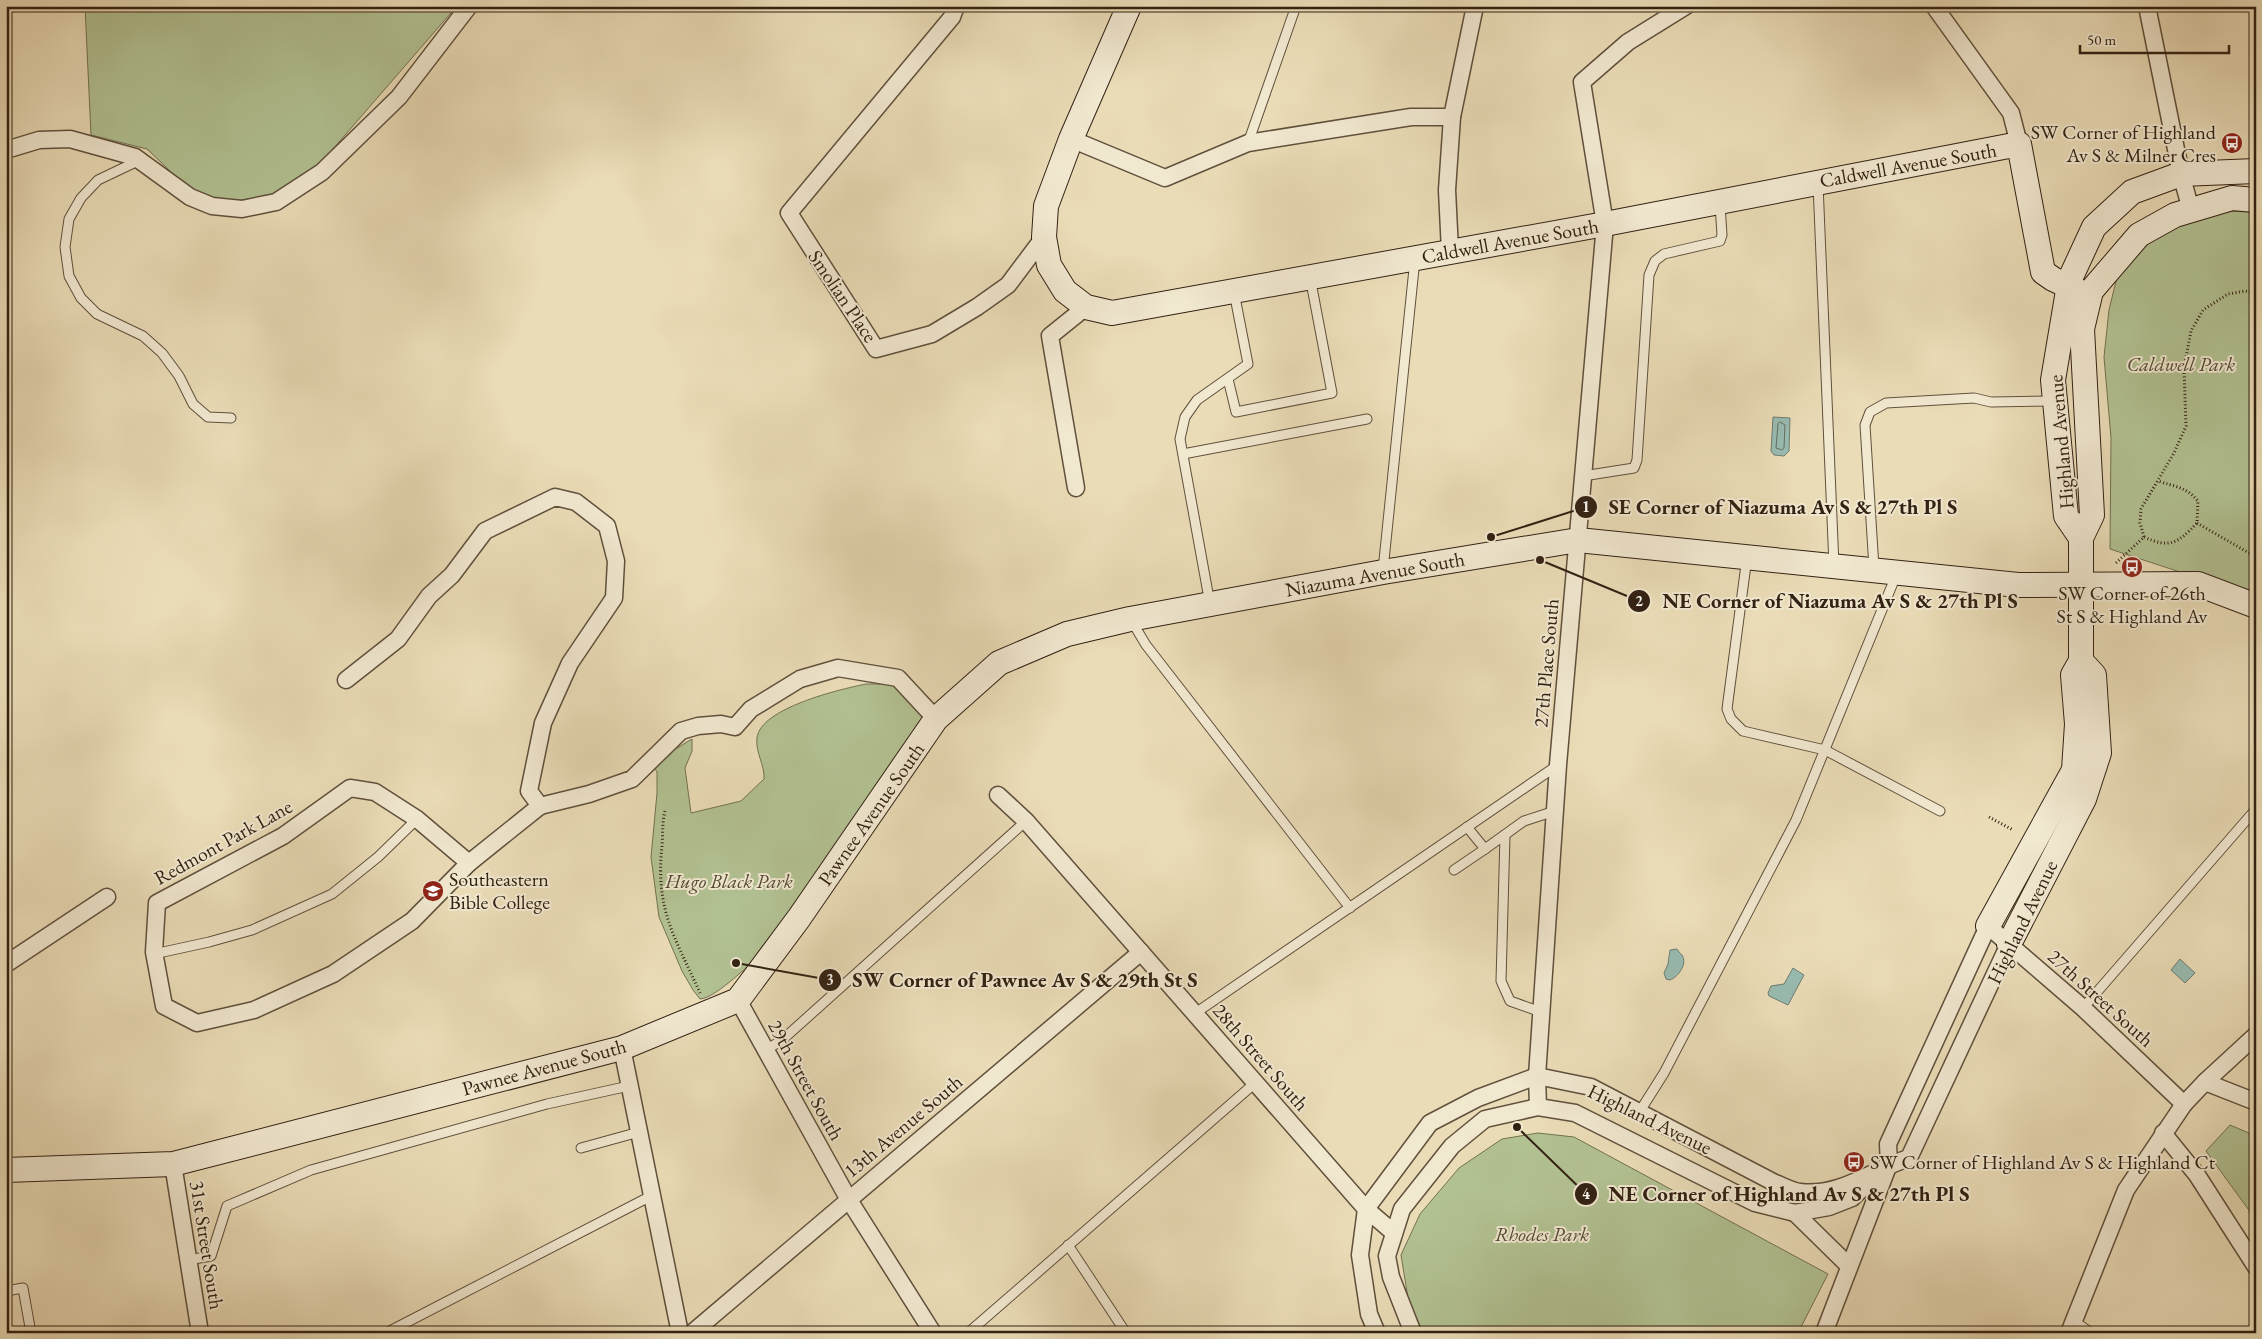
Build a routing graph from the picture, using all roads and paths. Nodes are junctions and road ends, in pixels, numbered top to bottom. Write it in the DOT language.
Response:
graph roads {
  1 [pos="469,6"];
  2 [pos="956,6"];
  3 [pos="1129,6"];
  4 [pos="1296,6"];
  5 [pos="1475,6"];
  6 [pos="1686,6"];
  7 [pos="1934,6"];
  8 [pos="2147,6"];
  9 [pos="1452,117"];
  10 [pos="1071,139"];
  11 [pos="1248,143"];
  12 [pos="2019,144"];
  13 [pos="6,150"];
  14 [pos="140,160"];
  15 [pos="2256,171"];
  16 [pos="2181,174"];
  17 [pos="1818,181"];
  18 [pos="2256,200"];
  19 [pos="1720,201"];
  20 [pos="2191,210"];
  21 [pos="1605,224"];
  22 [pos="1044,236"];
  23 [pos="1450,251"];
  24 [pos="1415,258"];
  25 [pos="1310,277"];
  26 [pos="1234,291"];
  27 [pos="2079,291"];
  28 [pos="2256,293"];
  29 [pos="1086,307"];
  30 [pos="1228,379"];
  31 [pos="2054,401"];
  32 [pos="231,418"];
  33 [pos="1367,419"];
  34 [pos="1183,454"];
  35 [pos="1583,476"];
  36 [pos="2158,481"];
  37 [pos="1076,488"];
  38 [pos="2197,523"];
  39 [pos="2144,536"];
  40 [pos="2081,538"];
  41 [pos="1578,540"];
  42 [pos="1748,557"];
  43 [pos="2256,558"];
  44 [pos="1834,566"];
  45 [pos="2120,567"];
  46 [pos="1874,571"];
  47 [pos="1383,572"];
  48 [pos="1897,572"];
  49 [pos="2080,585"];
  50 [pos="1210,604"];
  51 [pos="2256,606"];
  52 [pos="1130,619"];
  53 [pos="2081,660"];
  54 [pos="346,680"];
  55 [pos="936,719"];
  56 [pos="1825,750"];
  57 [pos="1558,765"];
  58 [pos="998,795"];
  59 [pos="540,806"];
  60 [pos="2256,809"];
  61 [pos="665,811"];
  62 [pos="1940,811"];
  63 [pos="1555,812"];
  64 [pos="1989,817"];
  65 [pos="417,819"];
  66 [pos="1026,822"];
  67 [pos="1468,827"];
  68 [pos="2013,830"];
  69 [pos="1505,835"];
  70 [pos="1485,849"];
  71 [pos="469,863"];
  72 [pos="1454,870"];
  73 [pos="107,897"];
  74 [pos="1350,908"];
  75 [pos="1988,926"];
  76 [pos="2009,944"];
  77 [pos="1141,952"];
  78 [pos="154,954"];
  79 [pos="6,964"];
  80 [pos="701,996"];
  81 [pos="738,1000"];
  82 [pos="2083,1008"];
  83 [pos="1541,1012"];
  84 [pos="1194,1014"];
  85 [pos="2256,1035"];
  86 [pos="622,1048"];
  87 [pos="765,1050"];
  88 [pos="1537,1076"];
  89 [pos="2205,1082"];
  90 [pos="1255,1083"];
  91 [pos="629,1086"];
  92 [pos="2256,1102"];
  93 [pos="2184,1104"];
  94 [pos="1538,1107"];
  95 [pos="1640,1112"];
  96 [pos="639,1132"];
  97 [pos="2163,1134"];
  98 [pos="581,1148"];
  99 [pos="173,1164"];
  100 [pos="1889,1164"];
  101 [pos="6,1170"];
  102 [pos="652,1196"];
  103 [pos="849,1200"];
  104 [pos="1366,1209"];
  105 [pos="1794,1213"];
  106 [pos="1394,1232"];
  107 [pos="1068,1245"];
  108 [pos="188,1260"];
  109 [pos="1849,1266"];
  110 [pos="2256,1267"];
  111 [pos="6,1291"];
  112 [pos="2072,1327"];
  113 [pos="31,1333"];
  114 [pos="200,1333"];
  115 [pos="386,1333"];
  116 [pos="680,1333"];
  117 [pos="692,1333"];
  118 [pos="933,1333"];
  119 [pos="968,1333"];
  120 [pos="1126,1333"];
  121 [pos="1377,1333"];
  122 [pos="1413,1333"];
  123 [pos="1824,1333"];
  124 [pos="2090,1333"];
  1 -- 14 [label="street"];
  2 -- 22 [label="street, Smolian Place"];
  3 -- 10 [label="street"];
  4 -- 11 [label="lane"];
  5 -- 9 [label="street"];
  6 -- 21 [label="street, 27th Place South"];
  7 -- 12 [label="street"];
  8 -- 16 [label="street"];
  9 -- 11 [label="street"];
  9 -- 23 [label="street"];
  10 -- 11 [label="street"];
  10 -- 22 [label="street"];
  12 -- 17 [label="street, Caldwell Avenue South"];
  12 -- 27 [label="street"];
  13 -- 14 [label="street"];
  14 -- 32 [label="lane"];
  15 -- 16 [label="street, Highland Avenue"];
  16 -- 20 [label="street"];
  16 -- 27 [label="street, Highland Avenue"];
  17 -- 19 [label="street, Caldwell Avenue South"];
  17 -- 44 [label="lane"];
  18 -- 20 [label="street, Highland Avenue"];
  19 -- 21 [label="street, Caldwell Avenue South"];
  19 -- 35 [label="lane"];
  20 -- 27 [label="street, Highland Avenue"];
  21 -- 23 [label="street, Caldwell Avenue South"];
  21 -- 35 [label="street, 27th Place South"];
  22 -- 29 [label="street, Caldwell Avenue South"];
  23 -- 24 [label="street, Caldwell Avenue South"];
  24 -- 25 [label="street, Caldwell Avenue South"];
  24 -- 47 [label="lane"];
  25 -- 26 [label="street, Caldwell Avenue South"];
  25 -- 30 [label="lane"];
  26 -- 29 [label="street, Caldwell Avenue South"];
  26 -- 30 [label="lane"];
  27 -- 31 [label="street, Highland Avenue"];
  27 -- 40 [label="street, Highland Avenue"];
  28 -- 36 [label="path"];
  29 -- 37 [label="street"];
  30 -- 34 [label="lane"];
  31 -- 40 [label="street, Highland Avenue"];
  31 -- 46 [label="lane"];
  33 -- 34 [label="lane"];
  34 -- 50 [label="lane"];
  35 -- 41 [label="street, 27th Place South"];
  36 -- 38 [label="path"];
  36 -- 39 [label="path"];
  38 -- 39 [label="path"];
  38 -- 43 [label="path"];
  39 -- 45 [label="path"];
  40 -- 49 [label="street, Highland Avenue"];
  41 -- 42 [label="street, Niazuma Avenue South"];
  41 -- 47 [label="street, Niazuma Avenue South"];
  41 -- 57 [label="street, 27th Place South"];
  42 -- 44 [label="street, Niazuma Avenue South"];
  42 -- 56 [label="lane"];
  44 -- 46 [label="street, Niazuma Avenue South"];
  46 -- 48 [label="street, Niazuma Avenue South"];
  47 -- 50 [label="street, Niazuma Avenue South"];
  48 -- 49 [label="street, Niazuma Avenue South"];
  48 -- 56 [label="lane"];
  49 -- 51 [label="street, Niazuma Avenue South"];
  49 -- 53 [label="street, Highland Avenue"];
  50 -- 52 [label="street, Niazuma Avenue South"];
  52 -- 55 [label="street, Niazuma Avenue South"];
  52 -- 74 [label="lane"];
  53 -- 75 [label="street, Highland Avenue"];
  53 -- 76 [label="street, Highland Avenue"];
  54 -- 59 [label="street"];
  55 -- 59 [label="street"];
  55 -- 81 [label="street, Pawnee Avenue South"];
  56 -- 62 [label="lane"];
  56 -- 95 [label="lane"];
  57 -- 63 [label="street, 27th Place South"];
  57 -- 67 [label="lane"];
  58 -- 66 [label="street, 28th Street South"];
  59 -- 71 [label="street, Redmont Park Lane"];
  60 -- 82 [label="lane"];
  61 -- 80 [label="path"];
  63 -- 69 [label="lane"];
  63 -- 83 [label="street, 27th Place South"];
  64 -- 68 [label="path"];
  65 -- 71 [label="street, Redmont Park Lane"];
  65 -- 78 [label="lane"];
  65 -- 78 [label="street, Redmont Park Lane"];
  66 -- 77 [label="street, 28th Street South"];
  66 -- 87 [label="lane"];
  67 -- 70 [label="lane"];
  67 -- 74 [label="lane"];
  69 -- 70 [label="lane"];
  69 -- 83 [label="lane"];
  70 -- 72 [label="lane"];
  71 -- 78 [label="street, Redmont Park Lane"];
  73 -- 79 [label="street"];
  74 -- 84 [label="lane"];
  75 -- 76 [label="street, 27th Street South"];
  75 -- 100 [label="street, Highland Avenue"];
  76 -- 82 [label="street, 27th Street South"];
  76 -- 100 [label="street, Highland Avenue"];
  77 -- 84 [label="street, 28th Street South"];
  77 -- 103 [label="street, 13th Avenue South"];
  81 -- 86 [label="street, Pawnee Avenue South"];
  81 -- 87 [label="street, 29th Street South"];
  82 -- 93 [label="street, 27th Street South"];
  83 -- 88 [label="street, 27th Place South"];
  84 -- 90 [label="street, 28th Street South"];
  85 -- 89 [label="street"];
  86 -- 91 [label="street"];
  86 -- 99 [label="street, Pawnee Avenue South"];
  87 -- 103 [label="street, 29th Street South"];
  88 -- 94 [label="street, 27th Place South"];
  88 -- 95 [label="street, Highland Avenue"];
  88 -- 104 [label="street"];
  89 -- 92 [label="street"];
  89 -- 93 [label="street"];
  90 -- 104 [label="street, 28th Street South"];
  90 -- 107 [label="lane"];
  91 -- 96 [label="street"];
  91 -- 108 [label="lane"];
  93 -- 97 [label="street"];
  94 -- 105 [label="street, Highland Avenue"];
  94 -- 106 [label="street, Highland Avenue"];
  95 -- 100 [label="street, Highland Avenue"];
  96 -- 98 [label="lane"];
  96 -- 102 [label="street"];
  97 -- 110 [label="street"];
  97 -- 112 [label="street"];
  99 -- 101 [label="street, Pawnee Avenue South"];
  99 -- 108 [label="street, 31st Street South"];
  100 -- 105 [label="street, Highland Avenue"];
  100 -- 109 [label="street"];
  102 -- 115 [label="lane"];
  102 -- 116 [label="street"];
  103 -- 117 [label="street, 13th Avenue South"];
  103 -- 118 [label="street, 29th Street South"];
  104 -- 106 [label="street, 28th Street South"];
  104 -- 121 [label="street"];
  105 -- 109 [label="street, Highland Avenue"];
  106 -- 122 [label="street, Highland Avenue"];
  107 -- 119 [label="lane"];
  107 -- 120 [label="lane"];
  108 -- 114 [label="street, 31st Street South"];
  109 -- 123 [label="street"];
  111 -- 113 [label="lane"];
  112 -- 124 [label="lane"];
}
